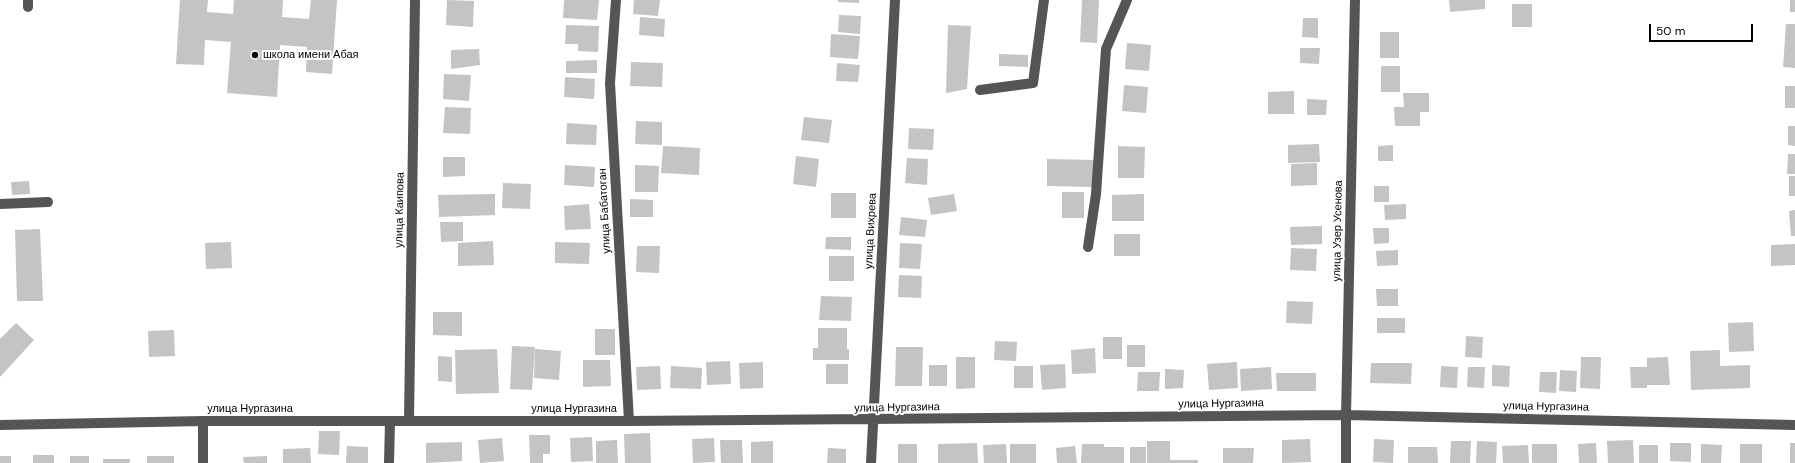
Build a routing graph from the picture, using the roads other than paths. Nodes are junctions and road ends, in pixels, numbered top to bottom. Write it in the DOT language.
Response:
graph roads {
  1 [pos="415,0"];
  2 [pos="616,0"];
  3 [pos="895,0"];
  4 [pos="1044,0"];
  5 [pos="1127,0"];
  6 [pos="1355,0"];
  7 [pos="980,90"];
  8 [pos="48,202"];
  9 [pos="0,204"];
  10 [pos="1088,247"];
  11 [pos="1346,414"];
  12 [pos="409,420"];
  13 [pos="873,420"];
  14 [pos="203,421"];
  15 [pos="390,421"];
  16 [pos="629,421"];
  17 [pos="0,425"];
  18 [pos="1795,426"];
  19 [pos="203,463"];
  20 [pos="390,463"];
  21 [pos="871,463"];
  22 [pos="1346,463"];
  1 -- 12 [label="street, улица Каипова"];
  2 -- 16 [label="street, улица Бабатоган"];
  3 -- 13 [label="street, улица Вихрева"];
  4 -- 7 [label="street"];
  5 -- 10 [label="street"];
  6 -- 11 [label="street, улица Узер Усенова"];
  8 -- 9 [label="street"];
  11 -- 13 [label="street, улица Нургазина"];
  11 -- 18 [label="street, улица Нургазина"];
  11 -- 22 [label="street, улица Узер Усенова"];
  12 -- 15 [label="street, улица Нургазина"];
  12 -- 16 [label="street, улица Нургазина"];
  13 -- 16 [label="street, улица Нургазина"];
  13 -- 21 [label="street, улица Вихрева"];
  14 -- 15 [label="street, улица Нургазина"];
  14 -- 17 [label="street, улица Нургазина"];
  14 -- 19 [label="street"];
  15 -- 20 [label="street"];
}
